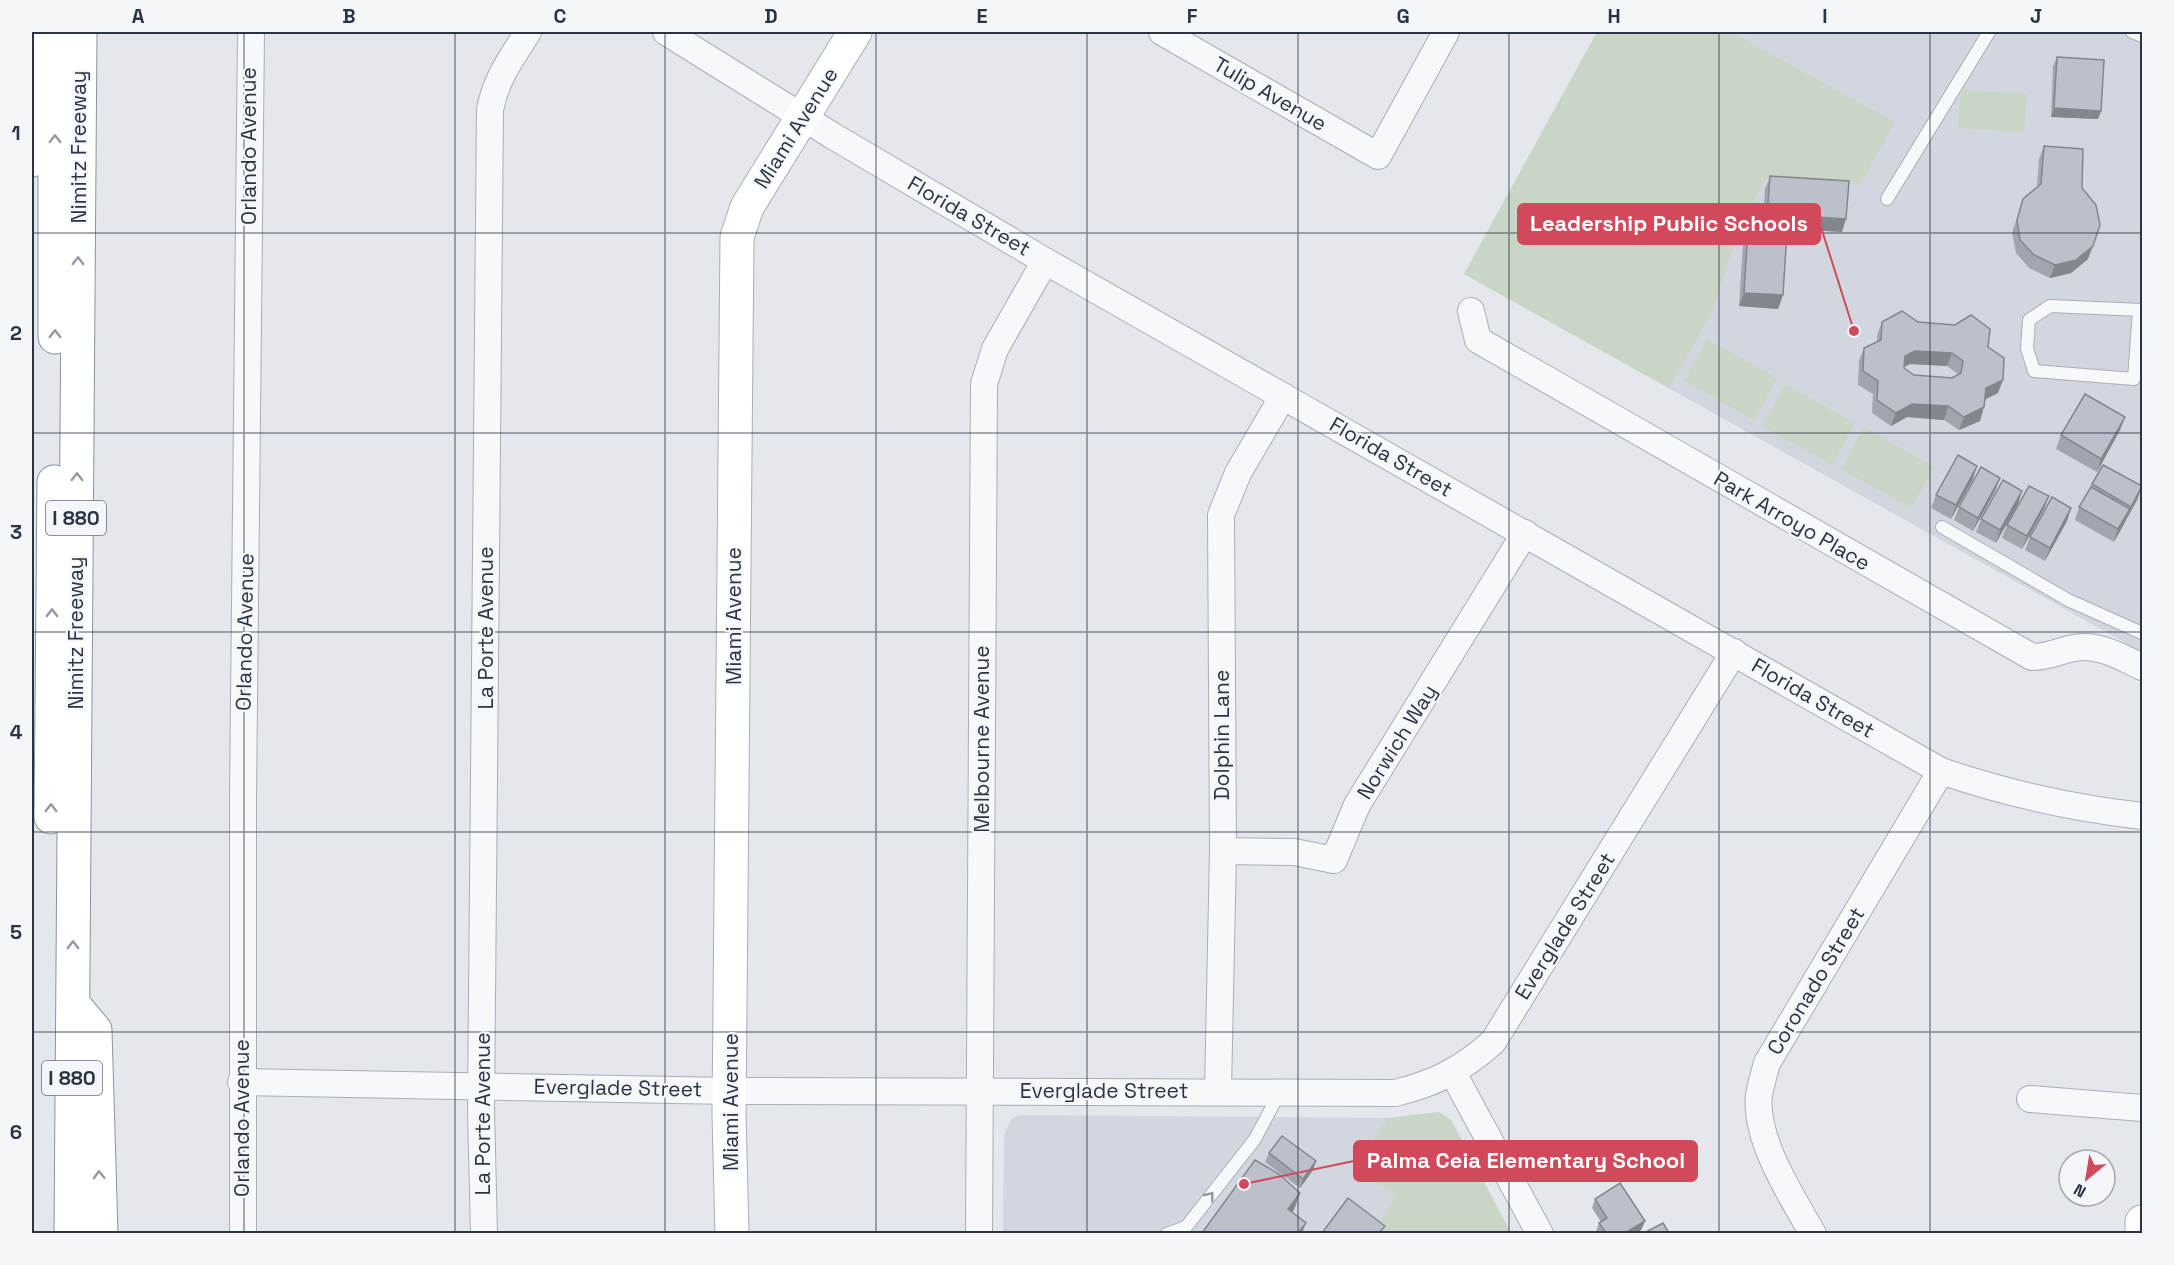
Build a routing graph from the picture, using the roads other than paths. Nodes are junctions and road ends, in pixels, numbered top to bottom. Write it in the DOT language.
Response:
graph roads {
  1 [pos="32,32"];
  2 [pos="55,32"];
  3 [pos="80,32"];
  4 [pos="251,32"];
  5 [pos="528,32"];
  6 [pos="666,32"];
  7 [pos="855,32"];
  8 [pos="1162,32"];
  9 [pos="1446,32"];
  10 [pos="1989,32"];
  11 [pos="2132,32"];
  12 [pos="2142,36"];
  13 [pos="803,117"];
  14 [pos="32,160"];
  15 [pos="1887,199"];
  16 [pos="1045,261"];
  17 [pos="1471,310"];
  18 [pos="2141,310"];
  19 [pos="1283,396"];
  20 [pos="1942,527"];
  21 [pos="1525,533"];
  22 [pos="2142,633"];
  23 [pos="1734,652"];
  24 [pos="2142,667"];
  25 [pos="1941,771"];
  26 [pos="2142,816"];
  27 [pos="1223,851"];
  28 [pos="73,1004"];
  29 [pos="1453,1073"];
  30 [pos="241,1082"];
  31 [pos="482,1086"];
  32 [pos="982,1090"];
  33 [pos="730,1091"];
  34 [pos="1218,1091"];
  35 [pos="1280,1092"];
  36 [pos="2030,1099"];
  37 [pos="2142,1108"];
  38 [pos="72,1153"];
  39 [pos="2142,1222"];
  40 [pos="71,1233"];
  41 [pos="101,1233"];
  42 [pos="243,1233"];
  43 [pos="484,1233"];
  44 [pos="732,1233"];
  45 [pos="979,1233"];
  46 [pos="1167,1233"];
  47 [pos="1540,1233"];
  48 [pos="1813,1233"];
  49 [pos="2142,1233"];
  1 -- 14 [label="main road"];
  38 -- 2 [label="main road, I 880, one-way"];
  28 -- 3 [label="main road, Nimitz Freeway / I 880, one-way"];
  4 -- 30 [label="street, Orlando Avenue"];
  5 -- 31 [label="street, La Porte Avenue"];
  6 -- 13 [label="street, Florida Street"];
  7 -- 13 [label="main road, Miami Avenue"];
  8 -- 9 [label="street, Tulip Avenue"];
  10 -- 15 [label="lane"];
  11 -- 12 [label="lane"];
  13 -- 16 [label="street, Florida Street"];
  13 -- 33 [label="main road, Miami Avenue"];
  16 -- 19 [label="street, Florida Street"];
  16 -- 32 [label="street, Melbourne Avenue"];
  17 -- 24 [label="street, Park Arroyo Place"];
  18 -- 18 [label="lane"];
  19 -- 21 [label="street, Florida Street"];
  19 -- 27 [label="street, Dolphin Lane"];
  20 -- 22 [label="lane"];
  21 -- 23 [label="street, Florida Street"];
  21 -- 27 [label="street, Norwich Way"];
  23 -- 25 [label="street, Florida Street"];
  23 -- 29 [label="street, Everglade Street"];
  25 -- 26 [label="street, Florida Street"];
  25 -- 48 [label="street, Coronado Street"];
  27 -- 34 [label="street, Dolphin Lane"];
  28 -- 38 [label="main road, Nimitz Freeway / I 880"];
  41 -- 28 [label="main road, one-way"];
  29 -- 35 [label="street, Everglade Street"];
  29 -- 47 [label="street"];
  30 -- 31 [label="street, Everglade Street"];
  30 -- 42 [label="street, Orlando Avenue"];
  31 -- 33 [label="street, Everglade Street"];
  31 -- 43 [label="street, La Porte Avenue"];
  32 -- 33 [label="street, Everglade Street"];
  32 -- 34 [label="street, Everglade Street"];
  32 -- 45 [label="street, Melbourne Avenue"];
  33 -- 44 [label="main road, Miami Avenue"];
  34 -- 35 [label="street, Everglade Street"];
  46 -- 35 [label="lane, one-way"];
  36 -- 37 [label="street"];
  38 -- 40 [label="main road, Nimitz Freeway / I 880"];
  39 -- 49 [label="main road"];
}
